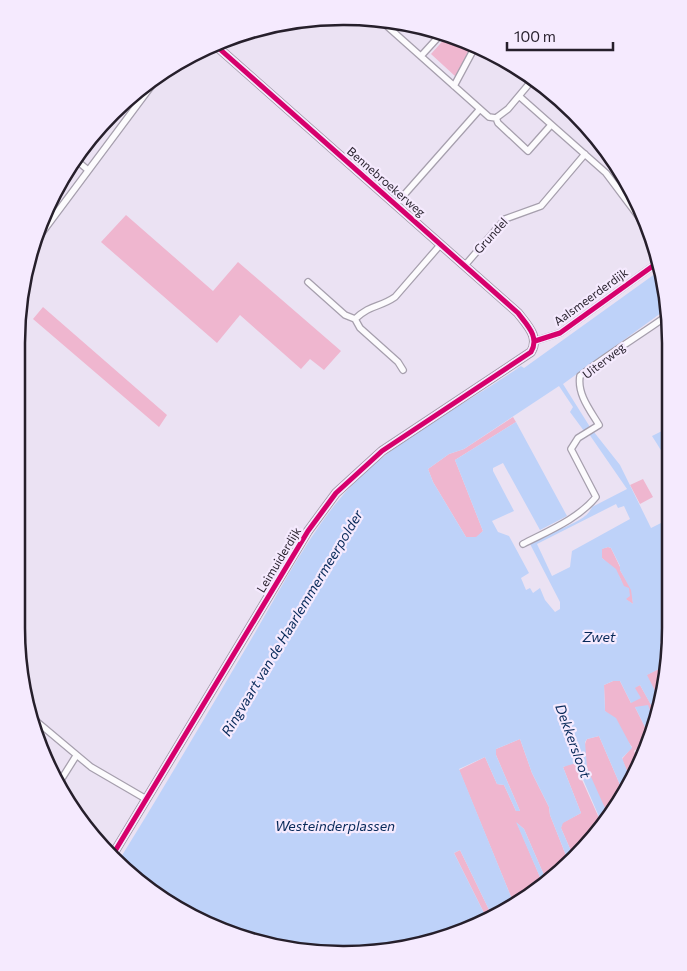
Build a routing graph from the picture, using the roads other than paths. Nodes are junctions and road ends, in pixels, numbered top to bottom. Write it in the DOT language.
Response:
graph roads {
  1 [pos="393,29"];
  2 [pos="436,39"];
  3 [pos="220,50"];
  4 [pos="472,52"];
  5 [pos="421,56"];
  6 [pos="528,85"];
  7 [pos="454,86"];
  8 [pos="519,96"];
  9 [pos="140,98"];
  10 [pos="480,109"];
  11 [pos="496,118"];
  12 [pos="551,125"];
  13 [pos="585,154"];
  14 [pos="81,164"];
  15 [pos="88,170"];
  16 [pos="629,203"];
  17 [pos="396,204"];
  18 [pos="48,224"];
  19 [pos="441,244"];
  20 [pos="463,263"];
  21 [pos="652,266"];
  22 [pos="308,282"];
  23 [pos="355,319"];
  24 [pos="661,321"];
  25 [pos="535,341"];
  26 [pos="403,370"];
  27 [pos="523,544"];
  28 [pos="41,725"];
  29 [pos="76,756"];
  30 [pos="63,777"];
  31 [pos="146,799"];
  32 [pos="115,850"];
  1 -- 5 [label="street"];
  2 -- 5 [label="street"];
  3 -- 17 [label="street, Bennebroekerweg"];
  4 -- 7 [label="street"];
  5 -- 7 [label="street"];
  6 -- 8 [label="street"];
  7 -- 10 [label="street"];
  8 -- 11 [label="street"];
  8 -- 12 [label="street"];
  9 -- 15 [label="street"];
  10 -- 11 [label="street"];
  10 -- 17 [label="street"];
  11 -- 12 [label="street"];
  12 -- 13 [label="street"];
  13 -- 16 [label="street"];
  13 -- 20 [label="street, Grundel"];
  14 -- 15 [label="street"];
  15 -- 18 [label="street"];
  17 -- 19 [label="street, Bennebroekerweg"];
  19 -- 20 [label="street, Bennebroekerweg"];
  19 -- 23 [label="street"];
  20 -- 25 [label="street, Bennebroekerweg"];
  21 -- 25 [label="street, Aalsmeerderdijk"];
  22 -- 23 [label="street"];
  23 -- 26 [label="street"];
  24 -- 27 [label="street, Uiterweg"];
  25 -- 31 [label="street, Leimuiderdijk"];
  28 -- 29 [label="street"];
  29 -- 30 [label="street"];
  29 -- 31 [label="street"];
  31 -- 32 [label="street, Leimuiderdijk"];
}
